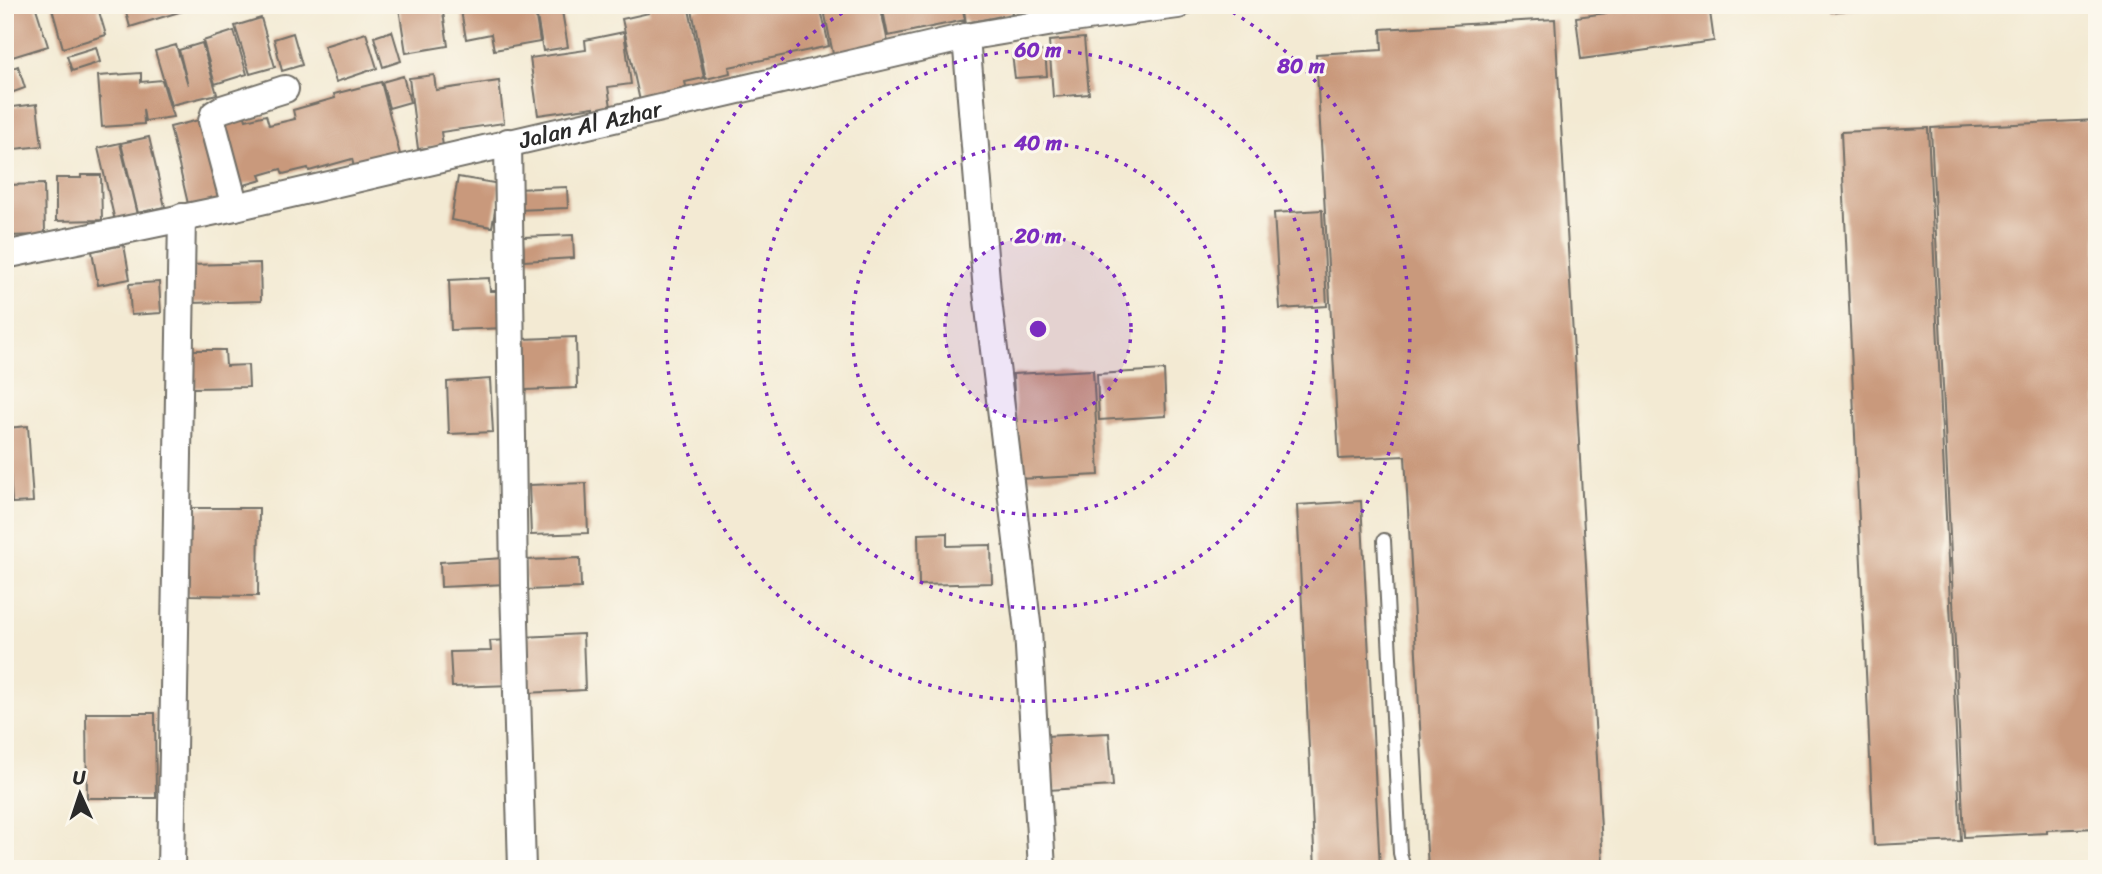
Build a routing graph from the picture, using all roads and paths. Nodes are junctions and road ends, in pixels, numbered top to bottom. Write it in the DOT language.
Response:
graph roads {
  1 [pos="1178,5"];
  2 [pos="1063,13"];
  3 [pos="966,37"];
  4 [pos="285,89"];
  5 [pos="508,142"];
  6 [pos="234,207"];
  7 [pos="182,217"];
  8 [pos="5,255"];
  9 [pos="1384,540"];
  10 [pos="171,869"];
  11 [pos="522,869"];
  12 [pos="1042,869"];
  13 [pos="1404,869"];
  1 -- 2 [label="street, Jalan Al Azhar"];
  2 -- 3 [label="street, Jalan Al Azhar"];
  3 -- 5 [label="street, Jalan Al Azhar"];
  3 -- 12 [label="street"];
  4 -- 6 [label="street"];
  5 -- 6 [label="street, Jalan Al Azhar"];
  5 -- 11 [label="street"];
  6 -- 7 [label="street, Jalan Al Azhar"];
  7 -- 8 [label="street, Jalan Al Azhar"];
  7 -- 10 [label="street"];
  9 -- 13 [label="lane"];
}
